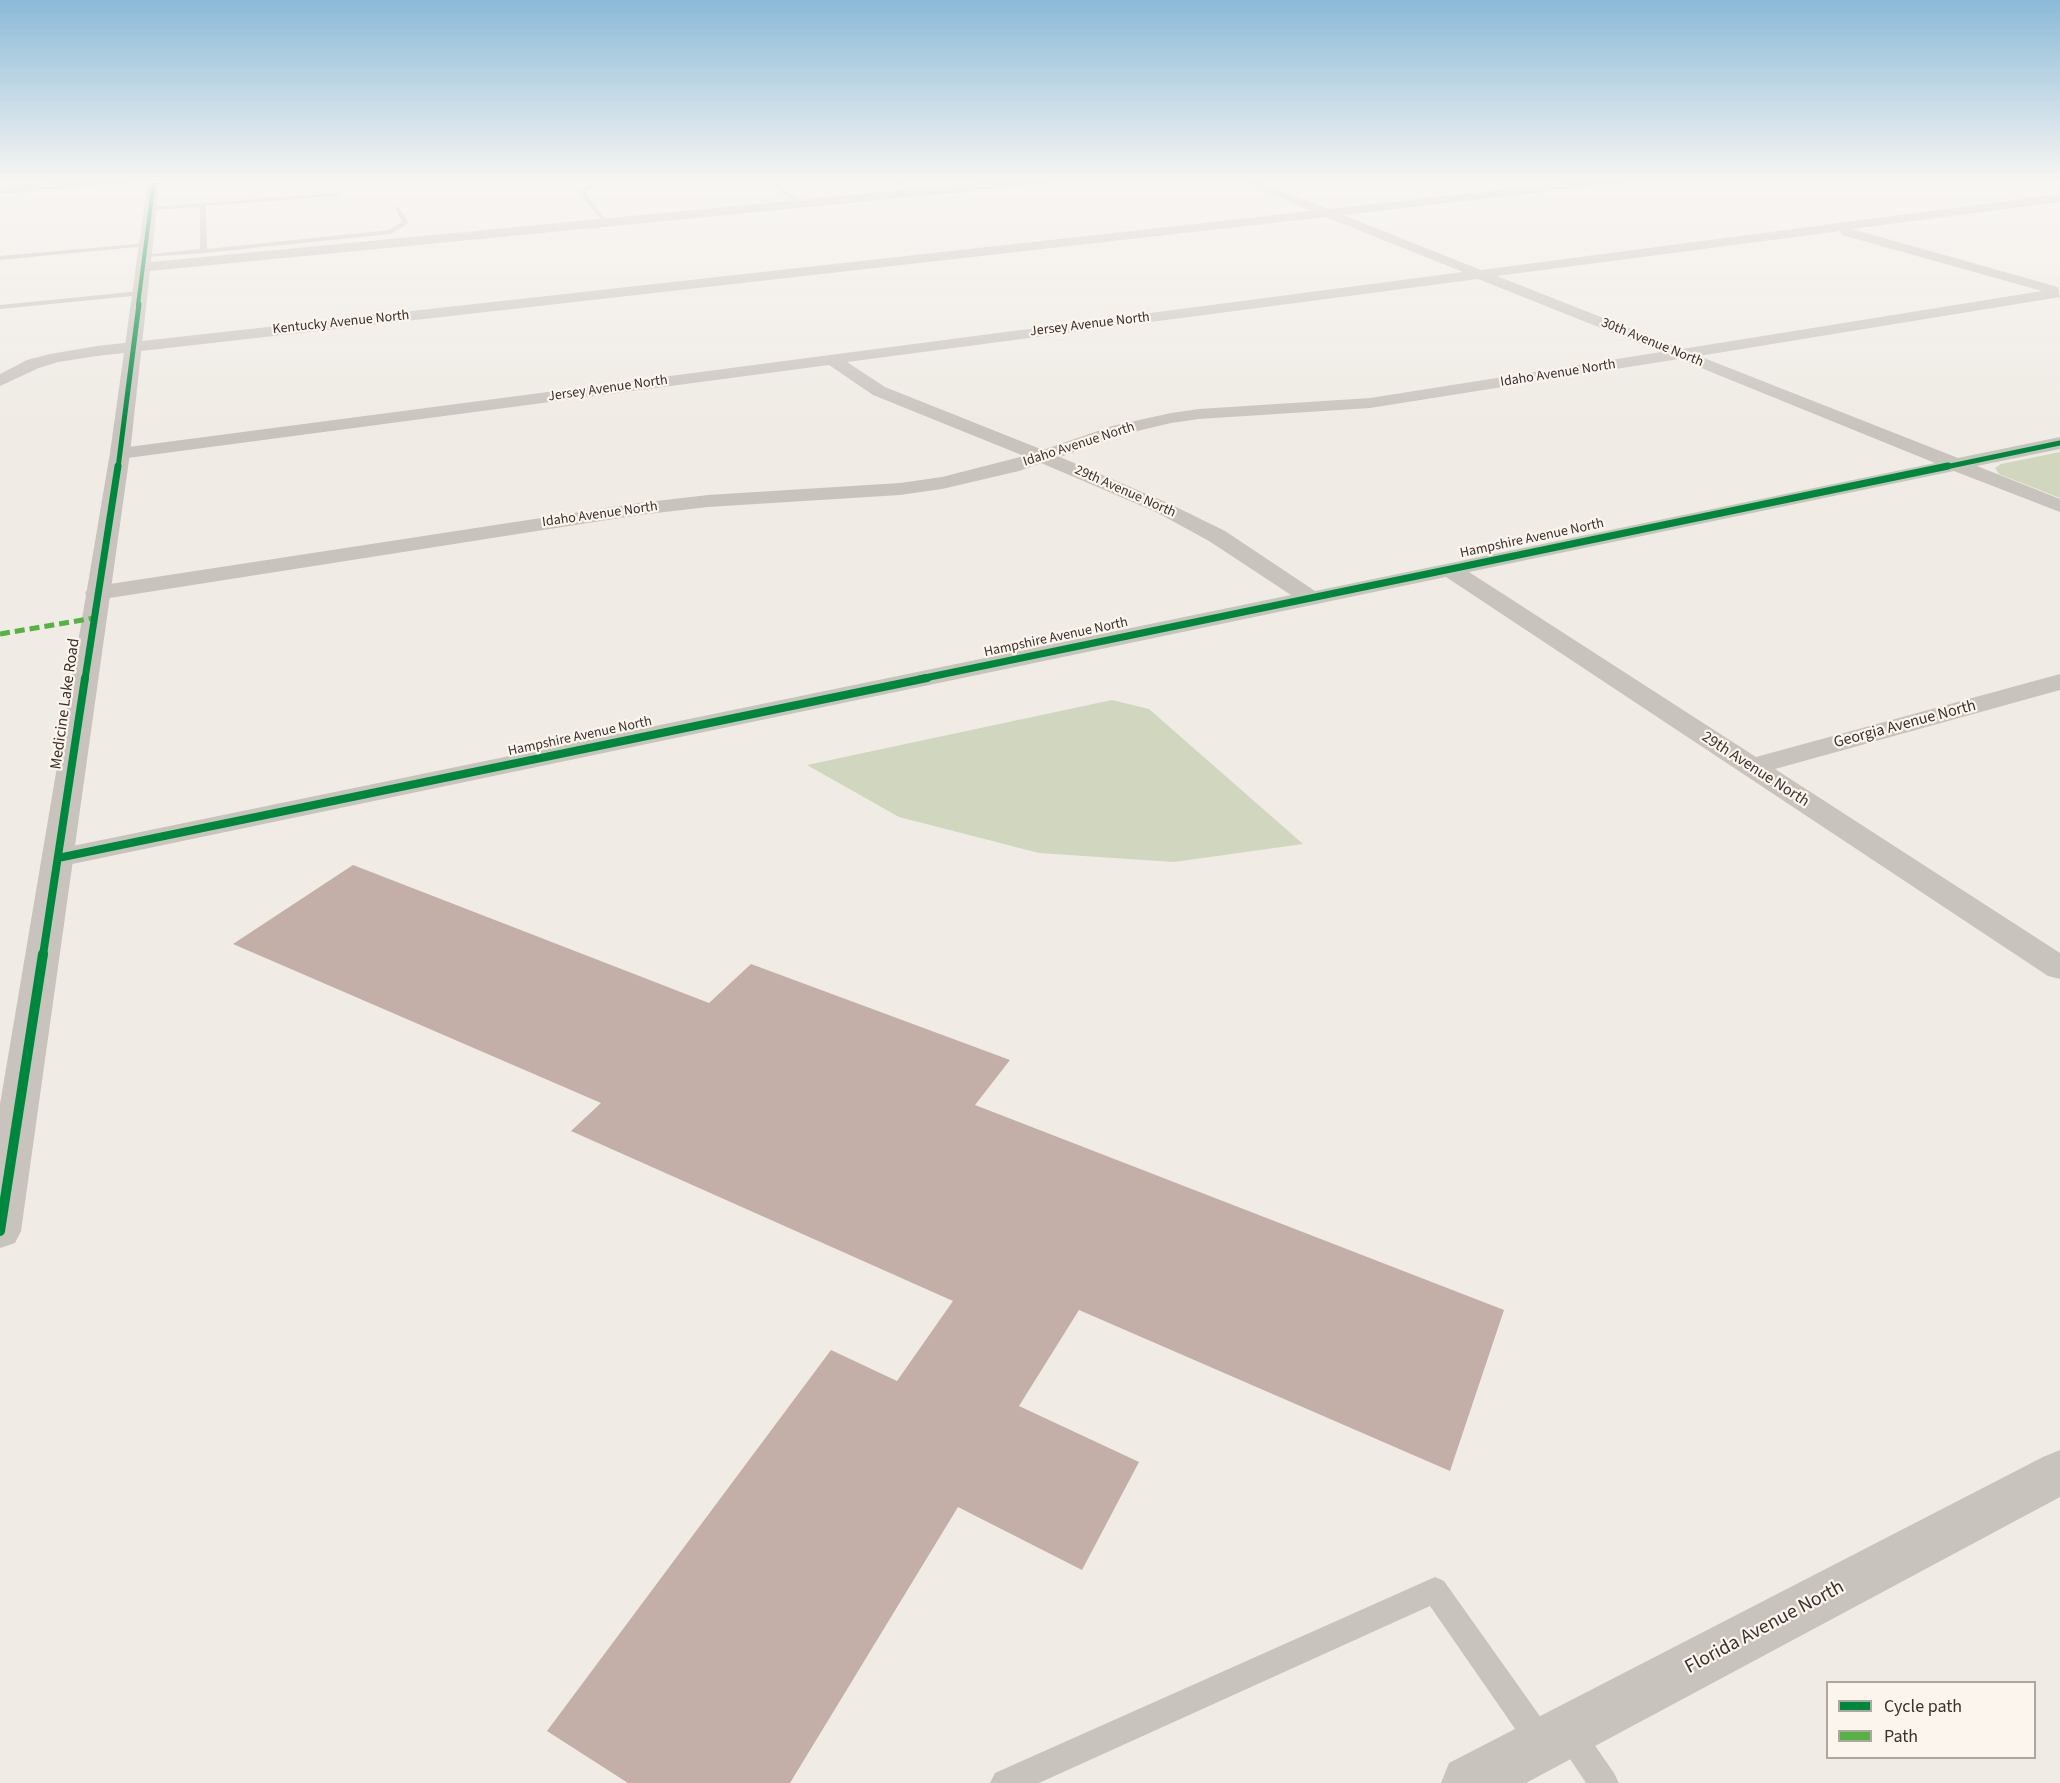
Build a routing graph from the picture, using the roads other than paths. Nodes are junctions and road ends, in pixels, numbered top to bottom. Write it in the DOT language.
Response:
graph roads {
  1 [pos="135,263"];
  2 [pos="151,263"];
  3 [pos="163,263"];
  4 [pos="880,263"];
  5 [pos="1452,263"];
  6 [pos="1562,263"];
  7 [pos="1958,263"];
  8 [pos="144,265"];
  9 [pos="1479,274"];
  10 [pos="2060,292"];
  11 [pos="0,307"];
  12 [pos="133,347"];
  13 [pos="1681,355"];
  14 [pos="832,359"];
  15 [pos="0,381"];
  16 [pos="2060,443"];
  17 [pos="120,453"];
  18 [pos="1041,456"];
  19 [pos="1956,465"];
  20 [pos="2060,506"];
  21 [pos="1450,570"];
  22 [pos="97,593"];
  23 [pos="1312,599"];
  24 [pos="2060,682"];
  25 [pos="1750,767"];
  26 [pos="58,858"];
  27 [pos="2060,968"];
  28 [pos="5,1159"];
  29 [pos="0,1231"];
  30 [pos="2060,1472"];
  31 [pos="1556,1738"];
  32 [pos="1005,1783"];
  33 [pos="1469,1783"];
  34 [pos="1604,1783"];
  1 -- 8 [label="lane"];
  2 -- 8 [label="lane"];
  3 -- 8 [label="street"];
  4 -- 12 [label="street, Kentucky Avenue North"];
  5 -- 9 [label="street, 30th Avenue North"];
  6 -- 9 [label="street, Jersey Avenue North"];
  7 -- 10 [label="street"];
  8 -- 11 [label="lane"];
  8 -- 12 [label="street, Medicine Lake Road"];
  9 -- 13 [label="street, 30th Avenue North"];
  9 -- 14 [label="street, Jersey Avenue North"];
  10 -- 13 [label="street, Idaho Avenue North"];
  12 -- 15 [label="street, Kentucky Avenue North"];
  12 -- 17 [label="street, Medicine Lake Road"];
  13 -- 18 [label="street, Idaho Avenue North"];
  13 -- 19 [label="street, 30th Avenue North"];
  14 -- 17 [label="street, Jersey Avenue North"];
  14 -- 18 [label="street, 29th Avenue North"];
  16 -- 19 [label="street, Hampshire Avenue North"];
  17 -- 22 [label="street, Medicine Lake Road"];
  18 -- 22 [label="street, Idaho Avenue North"];
  18 -- 23 [label="street, 29th Avenue North"];
  19 -- 20 [label="street, 30th Avenue North"];
  19 -- 21 [label="street, Hampshire Avenue North"];
  21 -- 23 [label="street, Hampshire Avenue North"];
  21 -- 25 [label="street, 29th Avenue North"];
  22 -- 26 [label="street, Medicine Lake Road"];
  23 -- 26 [label="street, Hampshire Avenue North"];
  24 -- 25 [label="street, Georgia Avenue North"];
  25 -- 27 [label="street, 29th Avenue North"];
  26 -- 28 [label="street, Medicine Lake Road"];
  28 -- 29 [label="street, Medicine Lake Road"];
  30 -- 31 [label="street, Florida Avenue North"];
  31 -- 32 [label="lane"];
  31 -- 33 [label="street, Florida Avenue North"];
  31 -- 34 [label="lane"];
}
